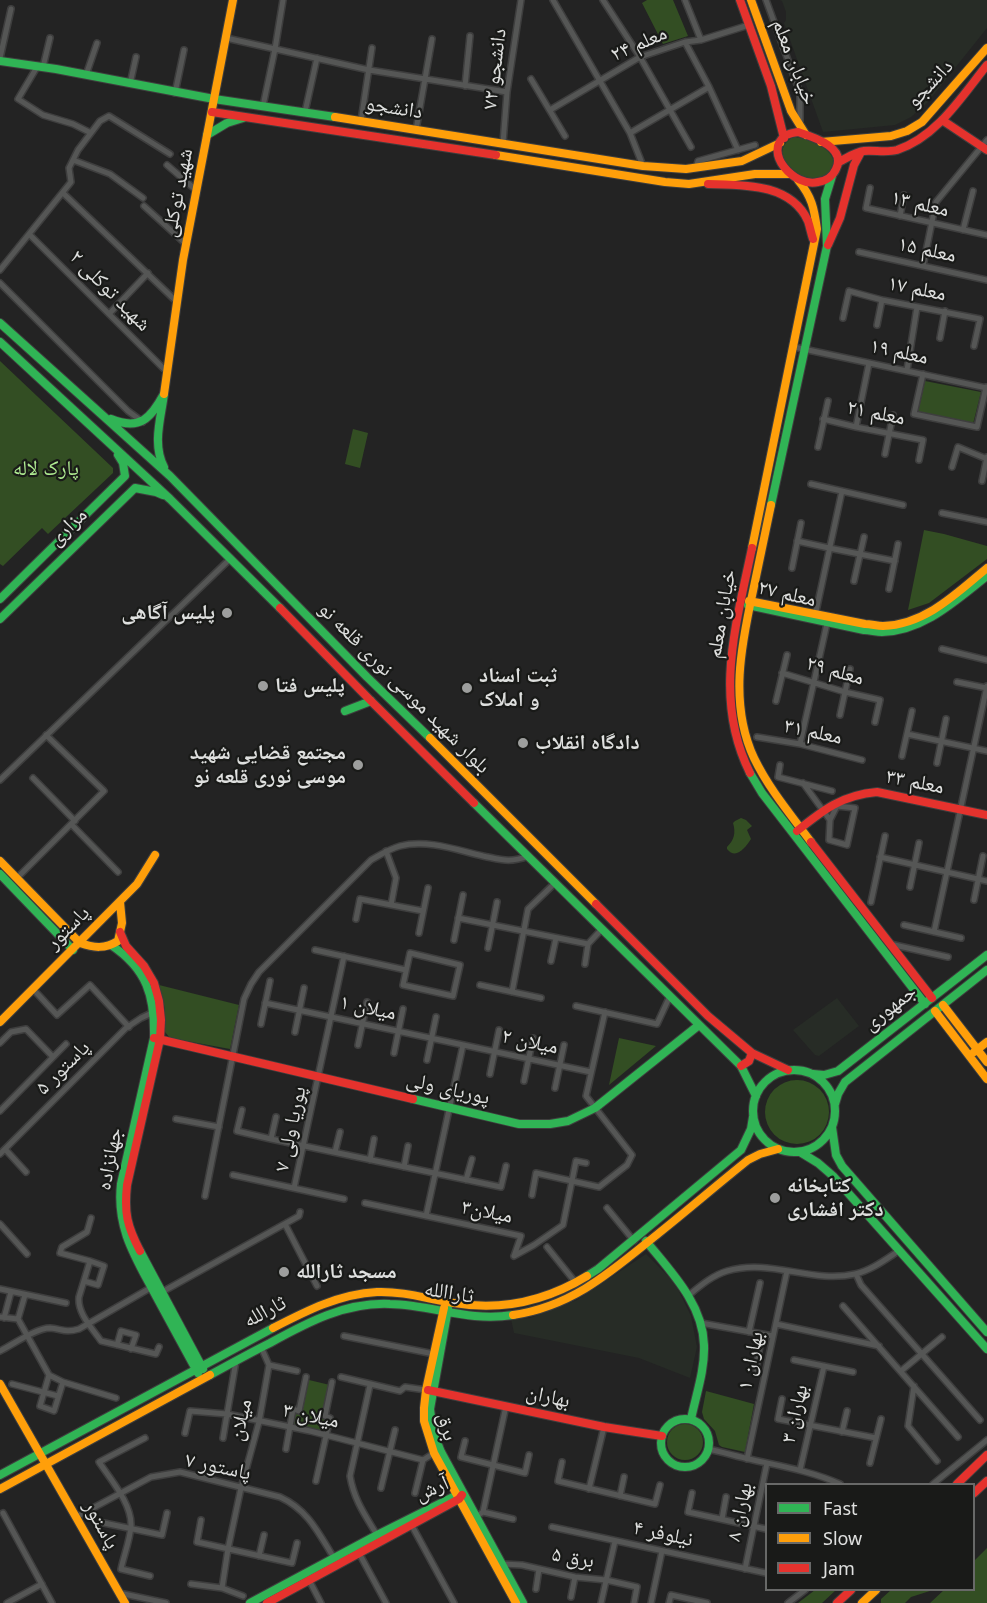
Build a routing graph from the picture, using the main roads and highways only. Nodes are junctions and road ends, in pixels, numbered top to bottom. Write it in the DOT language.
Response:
graph roads {
  1 [pos="233,0"];
  2 [pos="740,0"];
  3 [pos="751,0"];
  4 [pos="987,48"];
  5 [pos="978,58"];
  6 [pos="0,60"];
  7 [pos="987,64"];
  8 [pos="780,80"];
  9 [pos="770,82"];
  10 [pos="214,99"];
  11 [pos="212,112"];
  12 [pos="248,117"];
  13 [pos="942,120"];
  14 [pos="207,135"];
  15 [pos="806,135"];
  16 [pos="782,141"];
  17 [pos="821,142"];
  18 [pos="985,146"];
  19 [pos="861,152"];
  20 [pos="742,161"];
  21 [pos="838,162"];
  22 [pos="789,174"];
  23 [pos="744,175"];
  24 [pos="832,176"];
  25 [pos="798,180"];
  26 [pos="689,184"];
  27 [pos="814,245"];
  28 [pos="827,246"];
  29 [pos="0,323"];
  30 [pos="15,337"];
  31 [pos="3,345"];
  32 [pos="164,394"];
  33 [pos="100,412"];
  34 [pos="115,448"];
  35 [pos="125,476"];
  36 [pos="170,476"];
  37 [pos="135,488"];
  38 [pos="170,499"];
  39 [pos="987,568"];
  40 [pos="987,576"];
  41 [pos="0,599"];
  42 [pos="741,601"];
  43 [pos="751,603"];
  44 [pos="0,619"];
  45 [pos="828,619"];
  46 [pos="371,701"];
  47 [pos="345,711"];
  48 [pos="987,815"];
  49 [pos="801,828"];
  50 [pos="793,834"];
  51 [pos="155,855"];
  52 [pos="0,861"];
  53 [pos="0,874"];
  54 [pos="120,902"];
  55 [pos="120,932"];
  56 [pos="80,943"];
  57 [pos="111,945"];
  58 [pos="73,950"];
  59 [pos="987,955"];
  60 [pos="987,970"];
  61 [pos="932,998"];
  62 [pos="925,1004"];
  63 [pos="943,1005"];
  64 [pos="935,1011"];
  65 [pos="0,1022"];
  66 [pos="699,1024"];
  67 [pos="157,1039"];
  68 [pos="987,1042"];
  69 [pos="982,1051"];
  70 [pos="752,1053"];
  71 [pos="971,1058"];
  72 [pos="987,1062"];
  73 [pos="741,1065"];
  74 [pos="788,1070"];
  75 [pos="809,1073"];
  76 [pos="987,1079"];
  77 [pos="756,1096"];
  78 [pos="834,1106"];
  79 [pos="753,1117"];
  80 [pos="832,1127"];
  81 [pos="778,1149"];
  82 [pos="800,1152"];
  83 [pos="641,1235"];
  84 [pos="648,1243"];
  85 [pos="447,1301"];
  86 [pos="445,1312"];
  87 [pos="987,1332"];
  88 [pos="987,1348"];
  89 [pos="199,1368"];
  90 [pos="205,1378"];
  91 [pos="0,1386"];
  92 [pos="429,1390"];
  93 [pos="691,1419"];
  94 [pos="662,1436"];
  95 [pos="40,1454"];
  96 [pos="987,1455"];
  97 [pos="45,1464"];
  98 [pos="0,1475"];
  99 [pos="987,1480"];
  100 [pos="959,1483"];
  101 [pos="0,1489"];
  102 [pos="975,1492"];
  103 [pos="460,1495"];
  104 [pos="379,1538"];
  105 [pos="335,1561"];
  106 [pos="850,1591"];
  107 [pos="875,1591"];
  108 [pos="125,1603"];
  109 [pos="250,1603"];
  110 [pos="267,1603"];
  111 [pos="516,1603"];
  112 [pos="524,1603"];
  113 [pos="837,1603"];
  114 [pos="862,1603"];
  1 -- 10 [label="main road, شهید توکلی"];
  2 -- 9 [label="main road, خیابان معلم"];
  3 -- 8 [label="main road, خیابان معلم"];
  4 -- 5 [label="main road, دانشجو"];
  5 -- 7 [label="main road"];
  5 -- 17 [label="main road, دانشجو"];
  6 -- 10 [label="main road, دانشجو"];
  7 -- 13 [label="main road, دانشجو"];
  8 -- 9 [label="main road"];
  8 -- 15 [label="main road, خیابان معلم"];
  9 -- 16 [label="main road, خیابان معلم"];
  10 -- 11 [label="main road, شهید توکلی"];
  10 -- 20 [label="main road, دانشجو"];
  11 -- 12 [label="main road, دانشجو"];
  11 -- 14 [label="main road, شهید توکلی"];
  12 -- 14 [label="main road"];
  12 -- 26 [label="main road, دانشجو"];
  13 -- 18 [label="main road"];
  13 -- 19 [label="main road, دانشجو"];
  14 -- 32 [label="main road, شهید توکلی"];
  15 -- 16 [label="main road"];
  15 -- 17 [label="main road"];
  16 -- 20 [label="main road, دانشجو"];
  16 -- 22 [label="main road"];
  17 -- 21 [label="main road"];
  19 -- 21 [label="main road, دانشجو"];
  19 -- 28 [label="main road"];
  20 -- 23 [label="main road"];
  21 -- 24 [label="main road"];
  22 -- 23 [label="main road, دانشجو"];
  22 -- 25 [label="main road"];
  23 -- 26 [label="main road, دانشجو"];
  24 -- 25 [label="main road"];
  24 -- 28 [label="main road, خیابان معلم"];
  25 -- 27 [label="main road, خیابان معلم"];
  26 -- 27 [label="main road"];
  27 -- 42 [label="main road, خیابان معلم"];
  28 -- 43 [label="main road, خیابان معلم"];
  29 -- 30 [label="main road, بلوار شهید موسی نوری قلعه نو"];
  30 -- 31 [label="main road"];
  30 -- 33 [label="main road, بلوار شهید موسی نوری قلعه نو"];
  31 -- 34 [label="main road, بلوار شهید موسی نوری قلعه نو"];
  32 -- 33 [label="main road"];
  32 -- 36 [label="main road, شهید توکلی"];
  33 -- 36 [label="main road, بلوار شهید موسی نوری قلعه نو"];
  34 -- 35 [label="main road"];
  34 -- 38 [label="main road, بلوار شهید موسی نوری قلعه نو"];
  35 -- 37 [label="main road"];
  35 -- 41 [label="main road"];
  36 -- 70 [label="main road, بلوار شهید موسی نوری قلعه نو"];
  37 -- 38 [label="main road"];
  37 -- 44 [label="main road, مزاری"];
  38 -- 46 [label="main road, بلوار شهید موسی نوری قلعه نو"];
  39 -- 45 [label="main road"];
  40 -- 45 [label="main road"];
  42 -- 43 [label="main road, معلم ۲۷"];
  42 -- 50 [label="main road, خیابان معلم"];
  43 -- 45 [label="main road, معلم ۲۷"];
  43 -- 49 [label="main road, خیابان معلم"];
  46 -- 47 [label="main road"];
  46 -- 66 [label="main road, بلوار شهید موسی نوری قلعه نو"];
  48 -- 49 [label="main road, معلم ۳۳"];
  49 -- 50 [label="main road, معلم ۳۳"];
  49 -- 61 [label="main road, خیابان معلم"];
  50 -- 62 [label="main road, خیابان معلم"];
  51 -- 54 [label="main road, پاستور"];
  52 -- 56 [label="main road"];
  53 -- 58 [label="main road"];
  54 -- 55 [label="main road"];
  54 -- 56 [label="main road, پاستور"];
  55 -- 57 [label="main road"];
  55 -- 67 [label="main road, جهانزاده"];
  56 -- 57 [label="main road"];
  56 -- 58 [label="main road, پاستور"];
  57 -- 67 [label="main road, جهانزاده"];
  58 -- 65 [label="main road, پاستور"];
  59 -- 61 [label="main road, جمهوری"];
  60 -- 63 [label="main road, جمهوری"];
  61 -- 62 [label="main road, جمهوری"];
  62 -- 75 [label="main road, جمهوری"];
  63 -- 64 [label="main road, جمهوری"];
  63 -- 69 [label="main road"];
  64 -- 71 [label="main road"];
  64 -- 78 [label="main road, جمهوری"];
  66 -- 67 [label="main road, پوریای ولی"];
  66 -- 73 [label="main road, بلوار شهید موسی نوری قلعه نو"];
  67 -- 89 [label="main road, جهانزاده"];
  68 -- 69 [label="main road"];
  69 -- 71 [label="main road"];
  69 -- 72 [label="main road"];
  70 -- 73 [label="main road"];
  70 -- 74 [label="main road, بلوار شهید موسی نوری قلعه نو"];
  71 -- 76 [label="main road"];
  73 -- 77 [label="main road, بلوار شهید موسی نوری قلعه نو"];
  74 -- 75 [label="main road"];
  74 -- 77 [label="main road"];
  75 -- 78 [label="main road"];
  77 -- 79 [label="main road"];
  78 -- 80 [label="main road"];
  79 -- 81 [label="main road"];
  79 -- 83 [label="main road, ثارالله"];
  80 -- 82 [label="main road"];
  80 -- 87 [label="main road"];
  81 -- 82 [label="main road"];
  81 -- 84 [label="main road, ثاراالله"];
  82 -- 88 [label="main road"];
  83 -- 84 [label="main road"];
  83 -- 85 [label="main road, ثارالله"];
  84 -- 86 [label="main road, ثاراالله"];
  84 -- 93 [label="main road"];
  85 -- 86 [label="main road"];
  85 -- 89 [label="main road, ثارالله"];
  86 -- 90 [label="main road, ثاراالله"];
  86 -- 92 [label="main road, برق"];
  86 -- 92 [label="main road, برق"];
  89 -- 90 [label="main road, جهانزاده"];
  89 -- 95 [label="main road, ثارالله"];
  90 -- 97 [label="main road, ثاراالله"];
  91 -- 95 [label="main road"];
  92 -- 94 [label="main road, بهاران"];
  92 -- 103 [label="main road, برق"];
  92 -- 103 [label="main road, برق"];
  93 -- 94 [label="main road"];
  93 -- 94 [label="main road"];
  95 -- 97 [label="main road, پاستور"];
  95 -- 98 [label="main road, ثارالله"];
  96 -- 100 [label="main road"];
  97 -- 101 [label="main road, ثاراالله"];
  97 -- 108 [label="main road, پاستور"];
  99 -- 102 [label="main road"];
  103 -- 104 [label="main road, آرش"];
  103 -- 104 [label="main road, آرش"];
  103 -- 111 [label="main road, برق"];
  103 -- 112 [label="main road, برق"];
  104 -- 105 [label="main road, آرش"];
  104 -- 105 [label="main road, آرش"];
  105 -- 109 [label="main road, آرش"];
  105 -- 110 [label="main road, آرش"];
  106 -- 113 [label="main road"];
  107 -- 114 [label="main road"];
}
